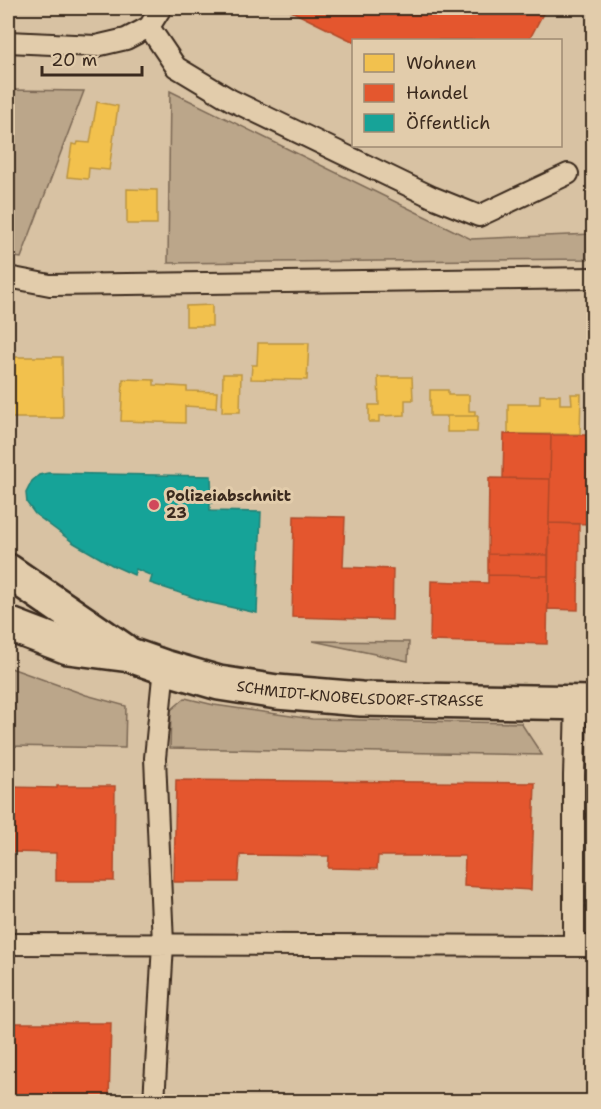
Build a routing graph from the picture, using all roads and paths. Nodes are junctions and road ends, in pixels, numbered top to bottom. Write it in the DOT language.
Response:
graph roads {
  1 [pos="161,8"];
  2 [pos="150,27"];
  3 [pos="8,31"];
  4 [pos="8,42"];
  5 [pos="37,44"];
  6 [pos="568,174"];
  7 [pos="8,277"];
  8 [pos="594,278"];
  9 [pos="8,571"];
  10 [pos="8,624"];
  11 [pos="130,655"];
  12 [pos="164,667"];
  13 [pos="585,703"];
  14 [pos="8,944"];
  15 [pos="163,944"];
  16 [pos="574,946"];
  17 [pos="594,946"];
  18 [pos="154,1101"];
  1 -- 2 [label="lane"];
  2 -- 5 [label="lane"];
  2 -- 6 [label="lane"];
  3 -- 5 [label="lane"];
  4 -- 5 [label="lane"];
  7 -- 8 [label="lane"];
  9 -- 11 [label="street, SCHMIDT-KNOBELSDORF-STRASSE"];
  10 -- 11 [label="street, SCHMIDT-KNOBELSDORF-STRASSE"];
  11 -- 12 [label="street, SCHMIDT-KNOBELSDORF-STRASSE"];
  12 -- 13 [label="street, SCHMIDT-KNOBELSDORF-STRASSE"];
  12 -- 15 [label="lane"];
  13 -- 16 [label="lane"];
  14 -- 15 [label="lane"];
  15 -- 16 [label="lane"];
  15 -- 18 [label="lane"];
  16 -- 17 [label="lane"];
}
